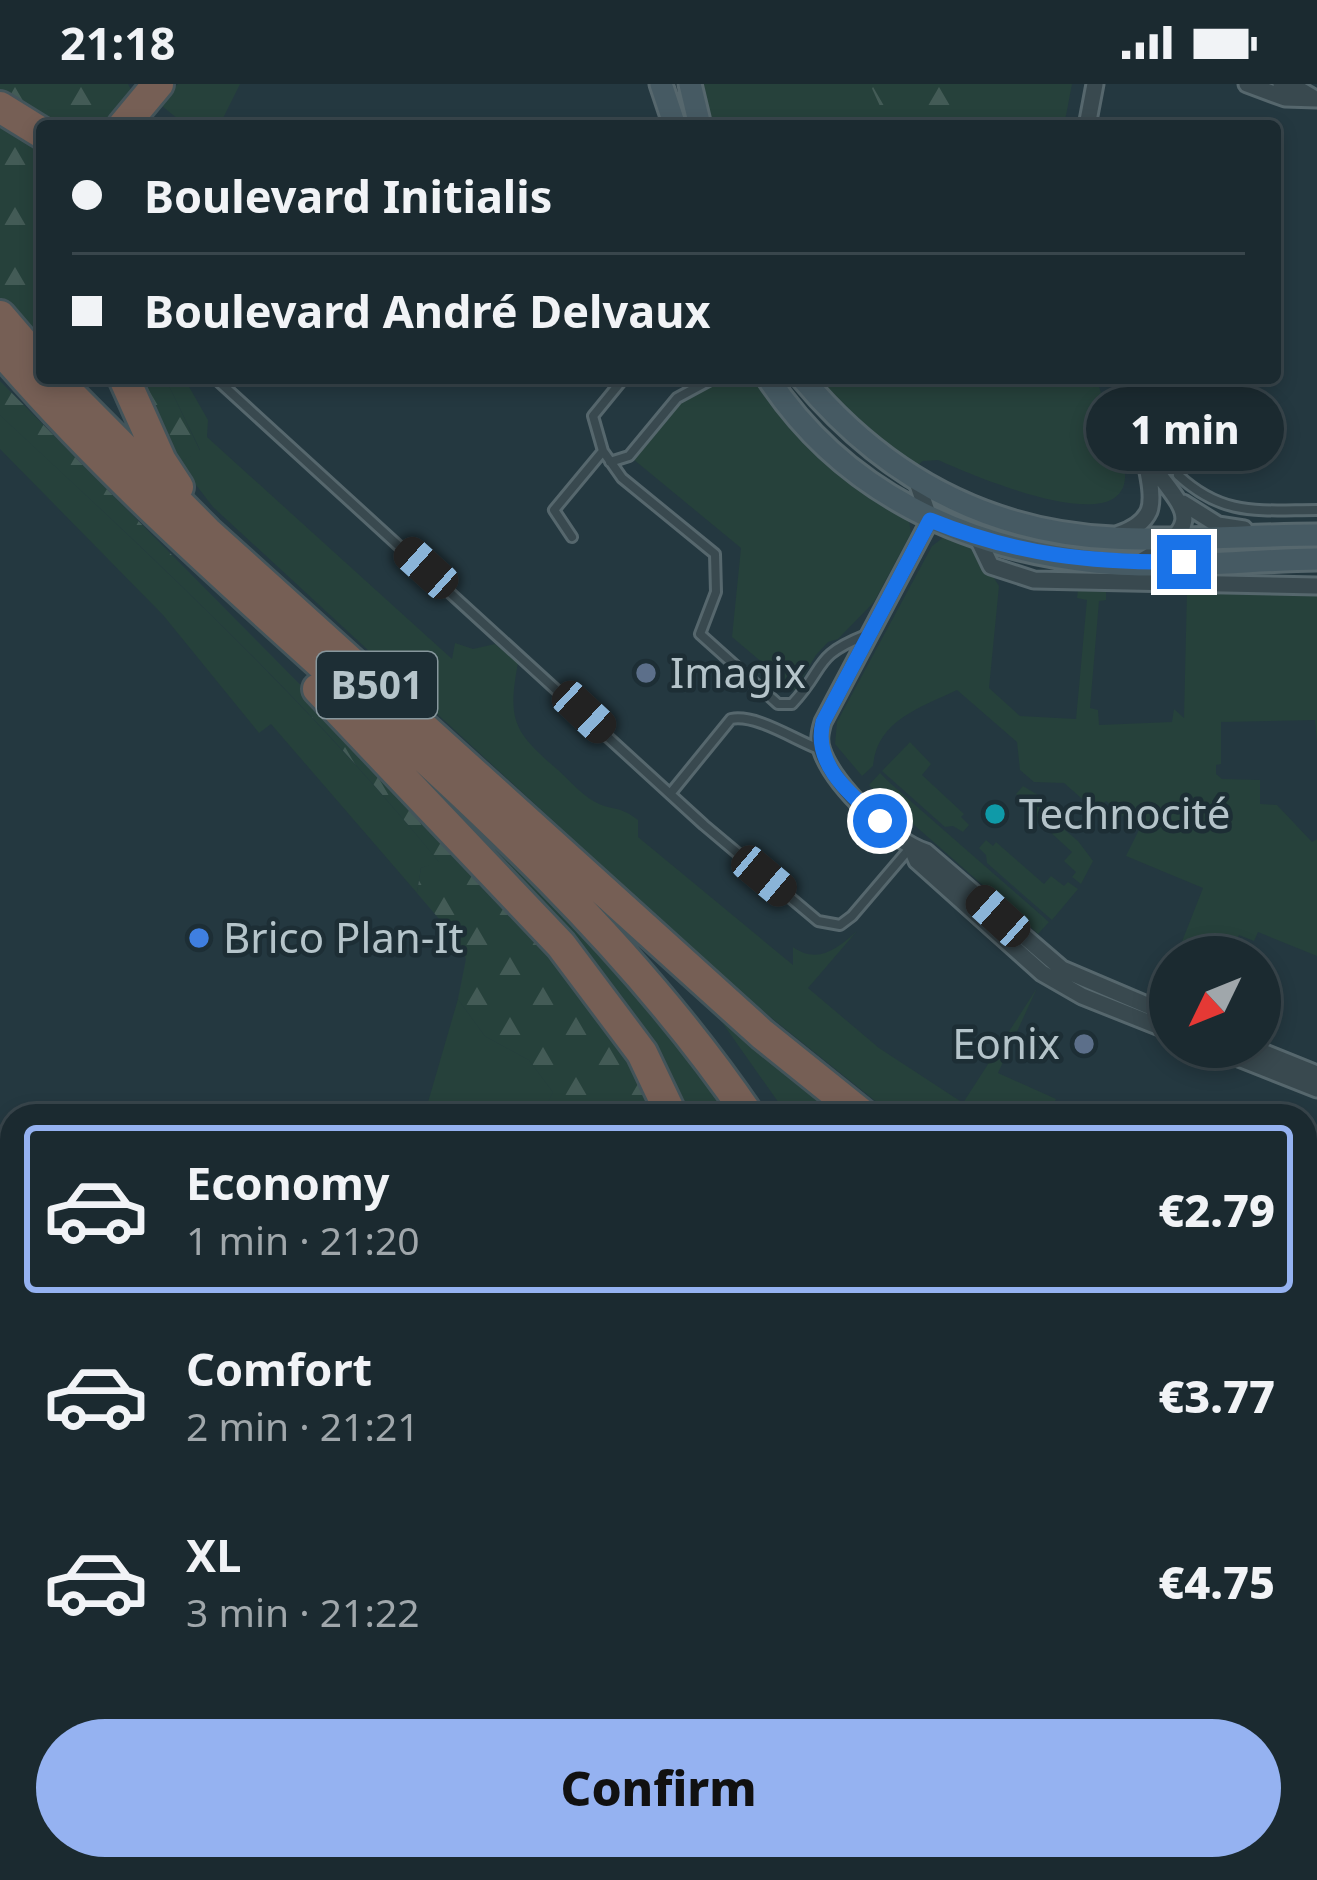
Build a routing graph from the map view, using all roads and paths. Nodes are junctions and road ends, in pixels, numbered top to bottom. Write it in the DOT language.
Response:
graph roads {
  1 [pos="158,84"];
  2 [pos="661,84"];
  3 [pos="690,84"];
  4 [pos="1096,84"];
  5 [pos="1247,84"];
  6 [pos="1281,84"];
  7 [pos="1316,99"];
  8 [pos="0,107"];
  9 [pos="128,120"];
  10 [pos="673,120"];
  11 [pos="699,120"];
  12 [pos="1088,120"];
  13 [pos="36,130"];
  14 [pos="0,316"];
  15 [pos="0,349"];
  16 [pos="30,370"];
  17 [pos="41,384"];
  18 [pos="45,384"];
  19 [pos="127,384"];
  20 [pos="222,384"];
  21 [pos="619,384"];
  22 [pos="703,384"];
  23 [pos="773,384"];
  24 [pos="808,384"];
  25 [pos="1122,384"];
  26 [pos="603,452"];
  27 [pos="1145,457"];
  28 [pos="608,463"];
  29 [pos="1178,475"];
  30 [pos="917,482"];
  31 [pos="1184,503"];
  32 [pos="1317,510"];
  33 [pos="930,520"];
  34 [pos="207,532"];
  35 [pos="1308,535"];
  36 [pos="572,537"];
  37 [pos="1109,538"];
  38 [pos="977,539"];
  39 [pos="1175,539"];
  40 [pos="1317,559"];
  41 [pos="1140,562"];
  42 [pos="1317,586"];
  43 [pos="242,592"];
  44 [pos="870,633"];
  45 [pos="821,749"];
  46 [pos="670,794"];
  47 [pos="547,838"];
  48 [pos="911,847"];
  49 [pos="1149,1006"];
  50 [pos="1149,1023"];
  51 [pos="1281,1059"];
  52 [pos="1264,1068"];
  53 [pos="1317,1074"];
  54 [pos="1317,1089"];
  55 [pos="665,1104"];
  56 [pos="740,1104"];
  57 [pos="764,1104"];
  58 [pos="849,1104"];
  1 -- 9 [label="highway"];
  2 -- 10 [label="street"];
  3 -- 11 [label="street"];
  4 -- 12 [label="street"];
  5 -- 7 [label="street"];
  6 -- 7 [label="street"];
  8 -- 13 [label="highway"];
  14 -- 16 [label="highway, B501"];
  15 -- 16 [label="highway, B501"];
  17 -- 43 [label="highway, B501"];
  18 -- 34 [label="highway, B501"];
  19 -- 34 [label="highway"];
  20 -- 46 [label="lane"];
  21 -- 26 [label="lane"];
  22 -- 28 [label="lane"];
  23 -- 33 [label="street"];
  24 -- 30 [label="street"];
  25 -- 27 [label="street"];
  26 -- 28 [label="lane"];
  26 -- 36 [label="lane"];
  27 -- 31 [label="street"];
  27 -- 37 [label="street"];
  28 -- 44 [label="lane"];
  29 -- 32 [label="lane"];
  30 -- 33 [label="street"];
  30 -- 37 [label="street"];
  31 -- 35 [label="street"];
  31 -- 39 [label="street"];
  33 -- 38 [label="street"];
  33 -- 44 [label="street"];
  34 -- 47 [label="highway, B501"];
  35 -- 39 [label="street"];
  37 -- 39 [label="street"];
  38 -- 41 [label="street"];
  38 -- 42 [label="street"];
  39 -- 41 [label="street"];
  40 -- 41 [label="street"];
  43 -- 55 [label="highway"];
  43 -- 56 [label="highway, B501"];
  44 -- 45 [label="street"];
  45 -- 46 [label="lane"];
  45 -- 48 [label="street"];
  46 -- 48 [label="lane"];
  47 -- 57 [label="highway, B501"];
  47 -- 58 [label="highway"];
  48 -- 49 [label="street"];
  48 -- 50 [label="street"];
  51 -- 53 [label="street"];
  52 -- 54 [label="street"];
}
